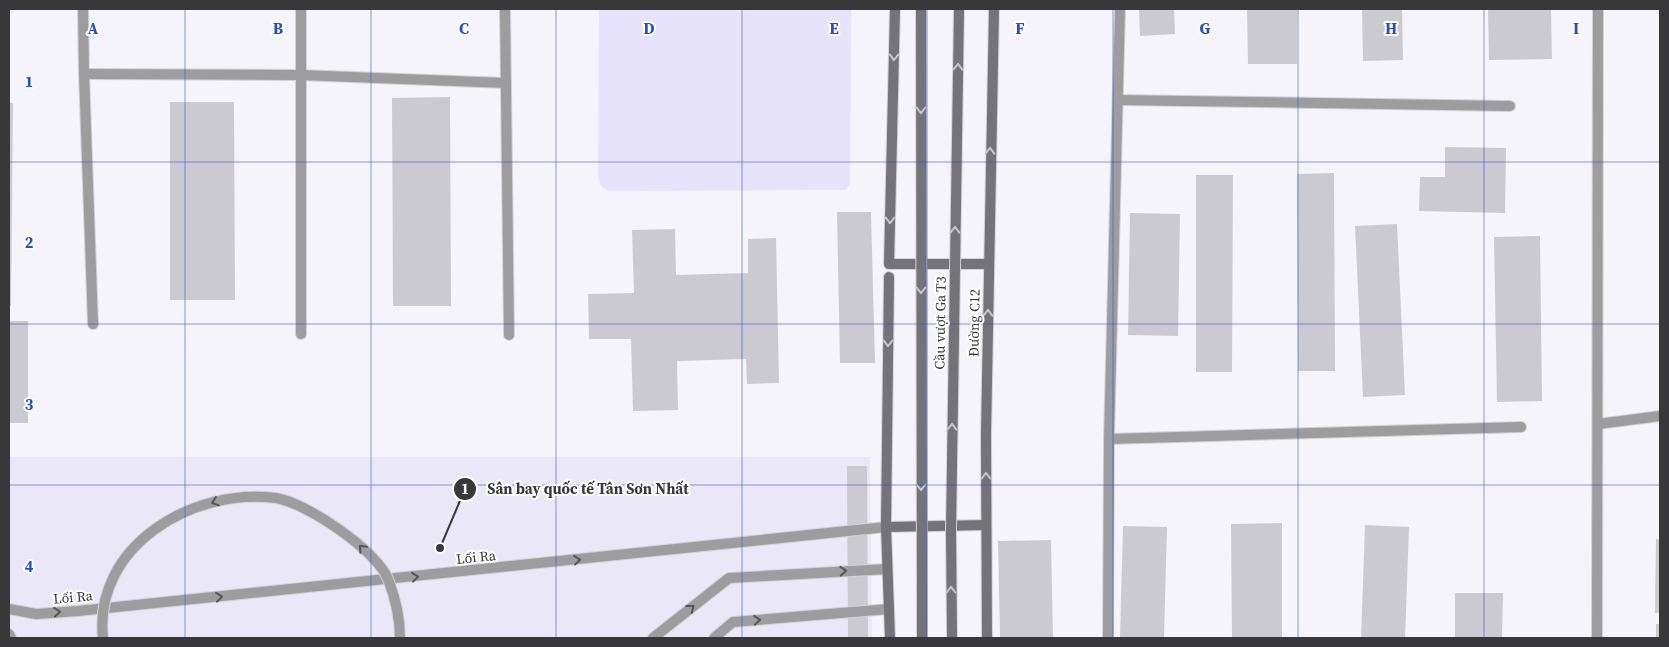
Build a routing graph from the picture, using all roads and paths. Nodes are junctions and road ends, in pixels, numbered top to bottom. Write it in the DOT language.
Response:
graph roads {
  1 [pos="84,9"];
  2 [pos="301,9"];
  3 [pos="505,9"];
  4 [pos="896,9"];
  5 [pos="922,9"];
  6 [pos="959,9"];
  7 [pos="994,9"];
  8 [pos="1120,9"];
  9 [pos="1598,9"];
  10 [pos="84,74"];
  11 [pos="300,75"];
  12 [pos="506,83"];
  13 [pos="1118,100"];
  14 [pos="1510,106"];
  15 [pos="989,264"];
  16 [pos="889,277"];
  17 [pos="93,324"];
  18 [pos="301,334"];
  19 [pos="509,335"];
  20 [pos="1660,416"];
  21 [pos="1598,424"];
  22 [pos="1521,427"];
  23 [pos="1109,439"];
  24 [pos="986,524"];
  25 [pos="886,527"];
  26 [pos="887,569"];
  27 [pos="9,609"];
  28 [pos="889,609"];
  29 [pos="9,634"];
  30 [pos="11,638"];
  31 [pos="103,638"];
  32 [pos="400,638"];
  33 [pos="653,638"];
  34 [pos="714,638"];
  35 [pos="890,638"];
  36 [pos="922,638"];
  37 [pos="952,638"];
  38 [pos="987,638"];
  39 [pos="1108,638"];
  40 [pos="1597,638"];
  1 -- 10 [label="street"];
  2 -- 11 [label="street"];
  3 -- 12 [label="street"];
  4 -- 15 [label="main road, one-way"];
  5 -- 36 [label="main road, Cầu vượt Ga T3, one-way, bridge"];
  37 -- 6 [label="main road, Cầu vượt Ga T3, one-way, bridge"];
  15 -- 7 [label="main road, Đường C12, one-way"];
  8 -- 13 [label="street"];
  9 -- 21 [label="street"];
  10 -- 11 [label="street"];
  10 -- 17 [label="street"];
  11 -- 12 [label="street"];
  11 -- 18 [label="street"];
  12 -- 19 [label="street"];
  13 -- 14 [label="street"];
  13 -- 23 [label="street"];
  24 -- 15 [label="main road, Đường C12, one-way"];
  16 -- 25 [label="main road, one-way"];
  20 -- 21 [label="street"];
  21 -- 40 [label="street"];
  22 -- 23 [label="street"];
  23 -- 39 [label="street"];
  24 -- 25 [label="main road"];
  24 -- 38 [label="main road, Đường C12"];
  25 -- 26 [label="main road"];
  27 -- 25 [label="street, Lối Ra, one-way"];
  26 -- 28 [label="main road"];
  33 -- 26 [label="street, one-way"];
  34 -- 28 [label="street, one-way"];
  28 -- 35 [label="main road"];
  29 -- 30 [label="street"];
  32 -- 31 [label="street, one-way, bridge"];
}
